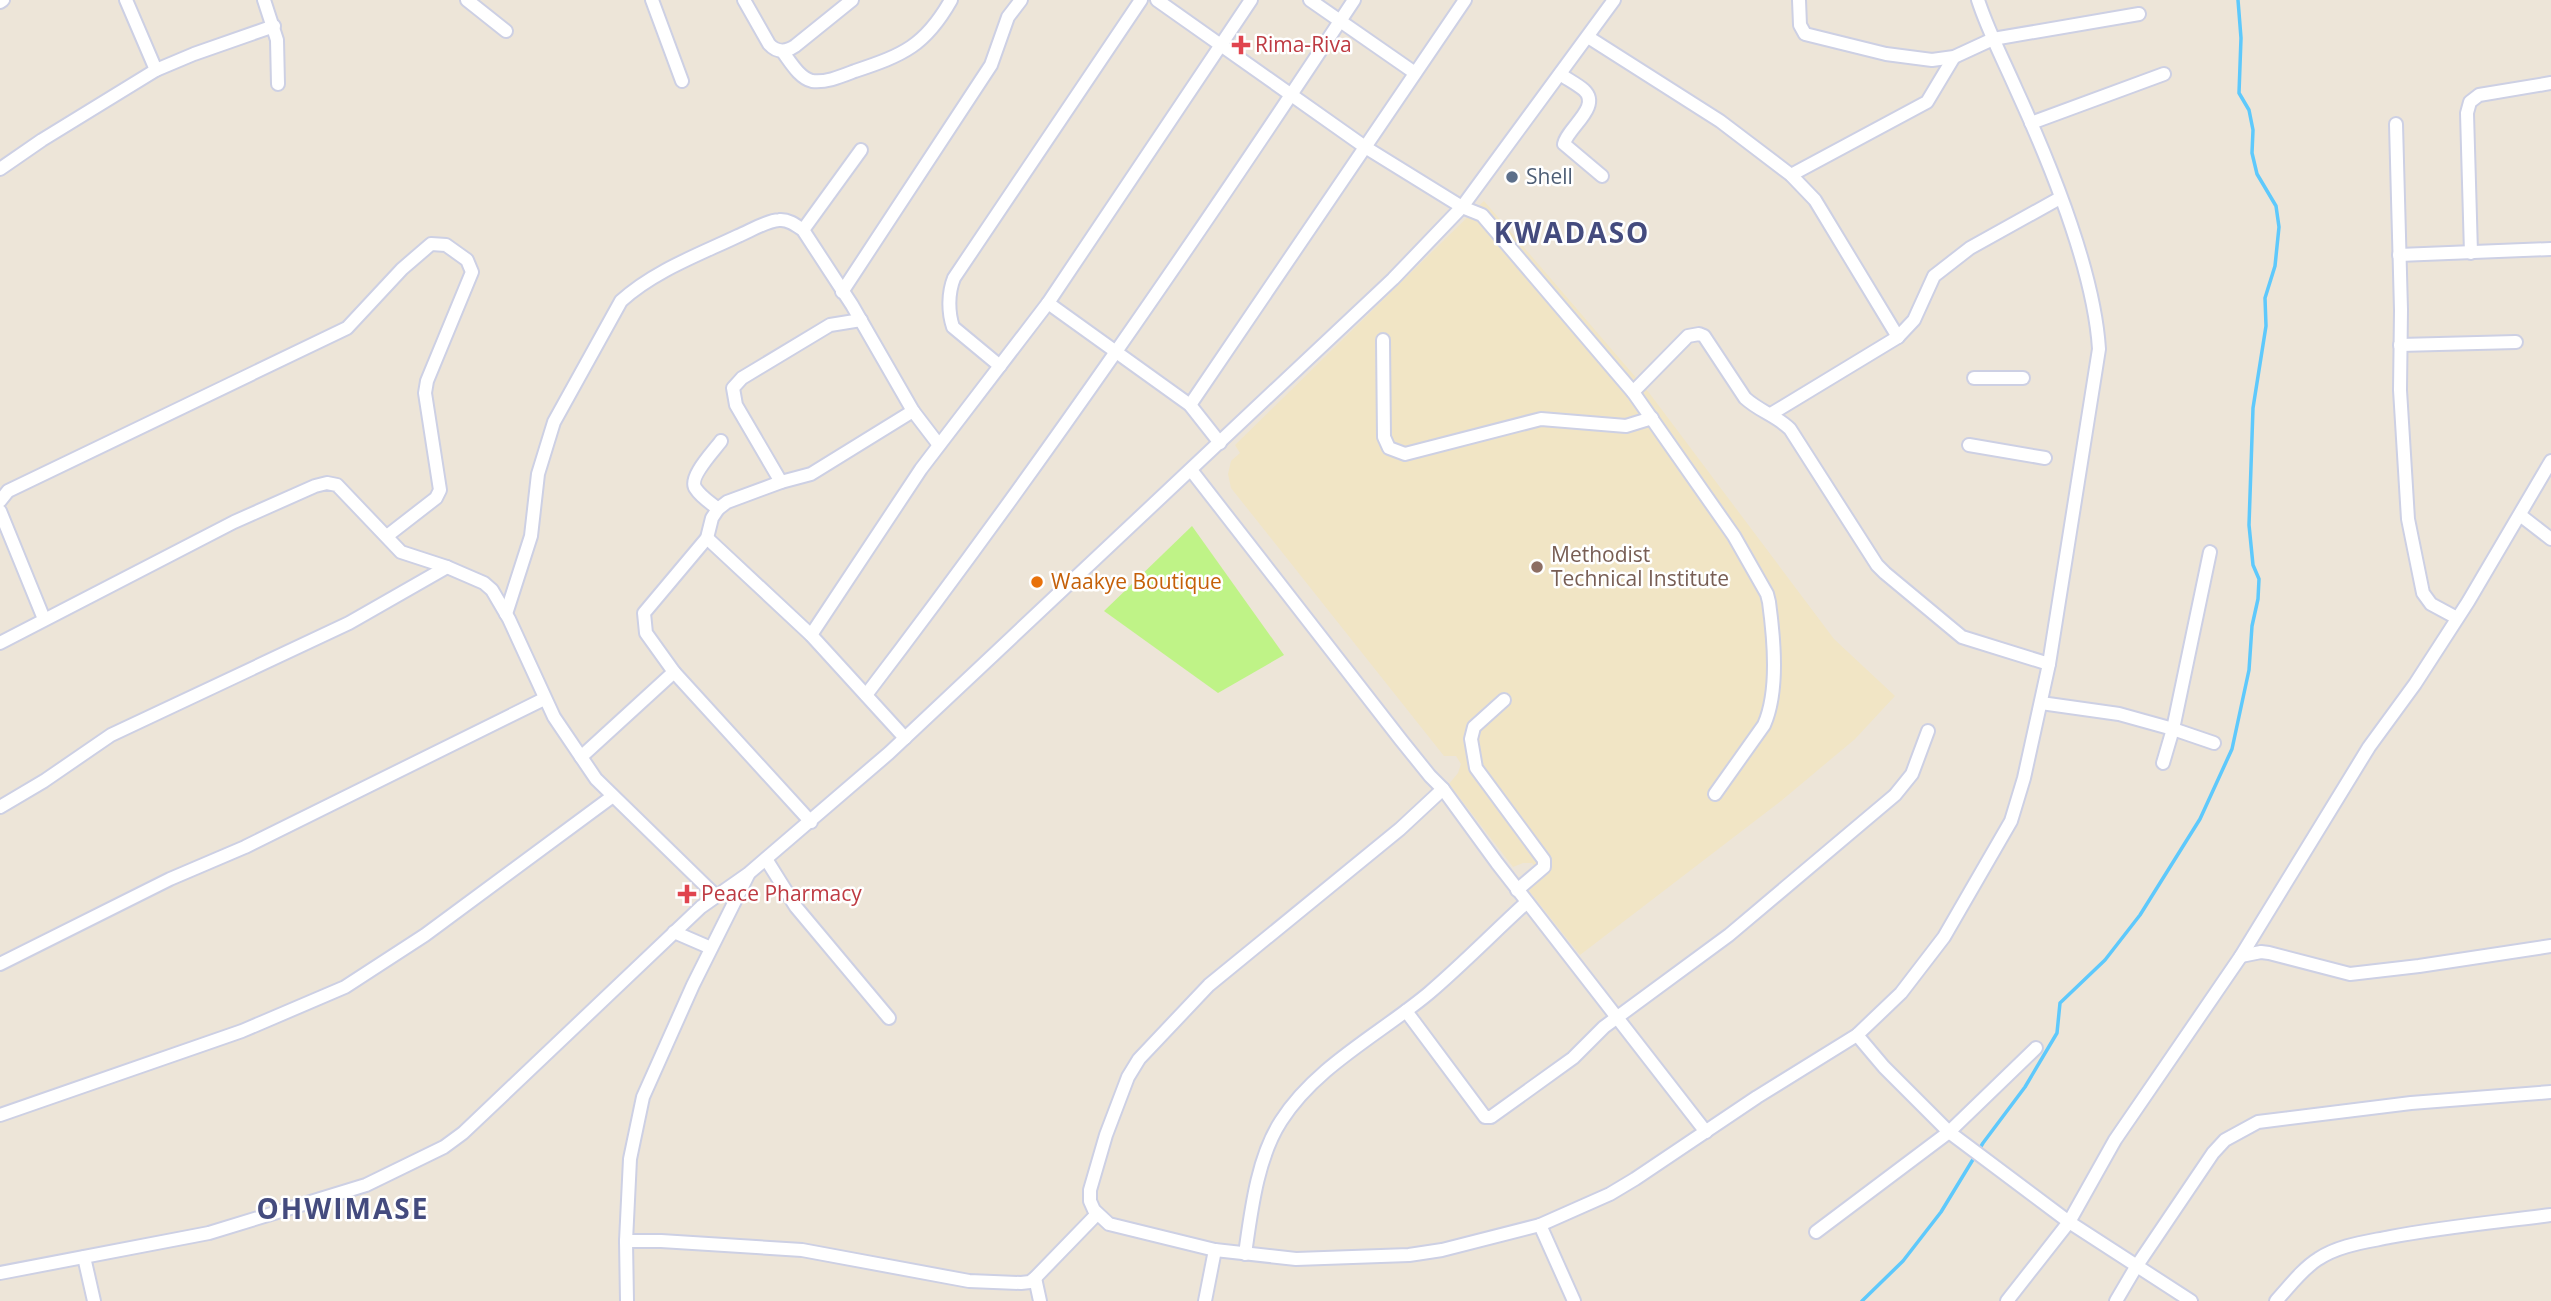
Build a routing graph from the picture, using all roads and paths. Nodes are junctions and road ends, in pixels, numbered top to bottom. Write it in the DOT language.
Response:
graph roads {
  1 [pos="125,0"];
  2 [pos="264,0"];
  3 [pos="467,0"];
  4 [pos="652,0"];
  5 [pos="744,0"];
  6 [pos="852,0"];
  7 [pos="951,0"];
  8 [pos="1021,0"];
  9 [pos="1141,0"];
  10 [pos="1157,0"];
  11 [pos="1251,0"];
  12 [pos="1310,0"];
  13 [pos="1354,0"];
  14 [pos="1465,0"];
  15 [pos="1614,0"];
  16 [pos="1799,0"];
  17 [pos="1978,0"];
  18 [pos="2139,14"];
  19 [pos="1340,21"];
  20 [pos="274,26"];
  21 [pos="506,31"];
  22 [pos="1588,37"];
  23 [pos="1993,39"];
  24 [pos="1222,45"];
  25 [pos="782,51"];
  26 [pos="1954,57"];
  27 [pos="156,71"];
  28 [pos="1415,74"];
  29 [pos="1560,74"];
  30 [pos="2164,74"];
  31 [pos="682,81"];
  32 [pos="2551,83"];
  33 [pos="278,84"];
  34 [pos="1291,95"];
  35 [pos="2031,123"];
  36 [pos="2396,124"];
  37 [pos="1365,147"];
  38 [pos="861,150"];
  39 [pos="0,169"];
  40 [pos="1791,175"];
  41 [pos="1602,176"];
  42 [pos="2060,198"];
  43 [pos="1462,206"];
  44 [pos="803,230"];
  45 [pos="2551,249"];
  46 [pos="2471,253"];
  47 [pos="2399,255"];
  48 [pos="842,292"];
  49 [pos="1048,303"];
  50 [pos="861,320"];
  51 [pos="1898,337"];
  52 [pos="1383,340"];
  53 [pos="2516,342"];
  54 [pos="2400,345"];
  55 [pos="1117,351"];
  56 [pos="1000,366"];
  57 [pos="1974,378"];
  58 [pos="2022,379"];
  59 [pos="1633,391"];
  60 [pos="1190,405"];
  61 [pos="913,411"];
  62 [pos="1771,414"];
  63 [pos="1652,418"];
  64 [pos="721,441"];
  65 [pos="1220,443"];
  66 [pos="939,445"];
  67 [pos="1969,445"];
  68 [pos="2045,458"];
  69 [pos="2551,461"];
  70 [pos="1191,470"];
  71 [pos="781,482"];
  72 [pos="0,501"];
  73 [pos="718,509"];
  74 [pos="0,511"];
  75 [pos="2520,515"];
  76 [pos="387,536"];
  77 [pos="706,538"];
  78 [pos="2551,539"];
  79 [pos="2210,552"];
  80 [pos="447,567"];
  81 [pos="506,614"];
  82 [pos="2457,618"];
  83 [pos="44,620"];
  84 [pos="811,635"];
  85 [pos="0,643"];
  86 [pos="2049,664"];
  87 [pos="674,672"];
  88 [pos="866,695"];
  89 [pos="544,699"];
  90 [pos="1504,700"];
  91 [pos="2041,703"];
  92 [pos="2173,729"];
  93 [pos="1928,730"];
  94 [pos="905,738"];
  95 [pos="2214,743"];
  96 [pos="581,757"];
  97 [pos="2163,763"];
  98 [pos="1443,789"];
  99 [pos="1715,794"];
  100 [pos="613,796"];
  101 [pos="0,807"];
  102 [pos="811,822"];
  103 [pos="766,859"];
  104 [pos="748,874"];
  105 [pos="1517,890"];
  106 [pos="715,895"];
  107 [pos="1527,902"];
  108 [pos="674,932"];
  109 [pos="2551,946"];
  110 [pos="711,948"];
  111 [pos="2241,956"];
  112 [pos="0,964"];
  113 [pos="1406,1011"];
  114 [pos="889,1018"];
  115 [pos="1618,1019"];
  116 [pos="1857,1035"];
  117 [pos="2036,1048"];
  118 [pos="2551,1091"];
  119 [pos="0,1115"];
  120 [pos="1706,1132"];
  121 [pos="1949,1132"];
  122 [pos="1097,1214"];
  123 [pos="2551,1215"];
  124 [pos="2069,1222"];
  125 [pos="1540,1225"];
  126 [pos="1816,1232"];
  127 [pos="626,1241"];
  128 [pos="1215,1250"];
  129 [pos="1245,1254"];
  130 [pos="84,1256"];
  131 [pos="2136,1267"];
  132 [pos="0,1273"];
  133 [pos="1035,1278"];
  134 [pos="94,1301"];
  135 [pos="628,1301"];
  136 [pos="1040,1301"];
  137 [pos="1205,1301"];
  138 [pos="1574,1301"];
  139 [pos="2007,1301"];
  140 [pos="2116,1301"];
  141 [pos="2191,1301"];
  142 [pos="2276,1301"];
  1 -- 27 [label="street"];
  2 -- 20 [label="street"];
  3 -- 21 [label="street"];
  4 -- 31 [label="street"];
  5 -- 25 [label="street"];
  6 -- 25 [label="street"];
  7 -- 25 [label="street"];
  8 -- 48 [label="street"];
  9 -- 56 [label="street"];
  10 -- 24 [label="street"];
  11 -- 24 [label="street"];
  12 -- 19 [label="street"];
  13 -- 19 [label="street"];
  14 -- 28 [label="street"];
  15 -- 22 [label="street"];
  16 -- 26 [label="street"];
  17 -- 23 [label="street"];
  18 -- 23 [label="street"];
  19 -- 28 [label="street"];
  19 -- 34 [label="street"];
  20 -- 27 [label="street"];
  20 -- 33 [label="street"];
  22 -- 29 [label="street"];
  22 -- 40 [label="street"];
  23 -- 26 [label="street"];
  23 -- 35 [label="street"];
  24 -- 34 [label="street"];
  24 -- 49 [label="street"];
  26 -- 40 [label="street"];
  27 -- 39 [label="street"];
  28 -- 37 [label="street"];
  29 -- 41 [label="street"];
  29 -- 43 [label="street"];
  30 -- 35 [label="street"];
  32 -- 46 [label="street"];
  34 -- 37 [label="street"];
  34 -- 55 [label="street"];
  35 -- 42 [label="street"];
  36 -- 47 [label="street"];
  37 -- 43 [label="street"];
  37 -- 60 [label="street"];
  38 -- 44 [label="street"];
  40 -- 51 [label="street"];
  42 -- 51 [label="street"];
  42 -- 86 [label="street"];
  43 -- 59 [label="street"];
  43 -- 65 [label="street"];
  44 -- 48 [label="street"];
  44 -- 81 [label="street"];
  45 -- 46 [label="street"];
  46 -- 47 [label="street"];
  47 -- 54 [label="street"];
  48 -- 50 [label="street"];
  49 -- 55 [label="street"];
  49 -- 56 [label="street"];
  50 -- 61 [label="street"];
  50 -- 71 [label="street"];
  51 -- 62 [label="street"];
  52 -- 63 [label="street"];
  53 -- 54 [label="street"];
  54 -- 82 [label="street"];
  55 -- 60 [label="street"];
  55 -- 88 [label="street"];
  56 -- 66 [label="street"];
  57 -- 58 [label="street"];
  59 -- 62 [label="street"];
  59 -- 63 [label="street"];
  60 -- 65 [label="street"];
  61 -- 66 [label="street"];
  61 -- 71 [label="street"];
  62 -- 86 [label="street"];
  63 -- 99 [label="street"];
  64 -- 73 [label="street"];
  65 -- 70 [label="street"];
  66 -- 84 [label="street"];
  67 -- 68 [label="street"];
  69 -- 75 [label="street"];
  70 -- 94 [label="street"];
  70 -- 98 [label="street"];
  71 -- 73 [label="street"];
  72 -- 76 [label="street"];
  73 -- 77 [label="street"];
  74 -- 83 [label="street"];
  75 -- 78 [label="street"];
  75 -- 82 [label="street"];
  76 -- 80 [label="street"];
  76 -- 83 [label="street"];
  77 -- 84 [label="street"];
  77 -- 87 [label="street"];
  79 -- 92 [label="street"];
  80 -- 81 [label="street"];
  80 -- 101 [label="street"];
  81 -- 89 [label="street"];
  82 -- 111 [label="street"];
  83 -- 85 [label="street"];
  84 -- 88 [label="street"];
  86 -- 91 [label="street"];
  87 -- 96 [label="street"];
  87 -- 102 [label="street"];
  88 -- 94 [label="street"];
  89 -- 96 [label="street"];
  89 -- 112 [label="street"];
  90 -- 105 [label="street"];
  91 -- 92 [label="street"];
  91 -- 116 [label="street"];
  92 -- 95 [label="street"];
  92 -- 97 [label="street"];
  93 -- 115 [label="street"];
  94 -- 102 [label="street"];
  96 -- 100 [label="street"];
  98 -- 105 [label="street"];
  98 -- 122 [label="street"];
  100 -- 106 [label="street"];
  100 -- 119 [label="street"];
  102 -- 103 [label="street"];
  103 -- 104 [label="street"];
  103 -- 114 [label="street"];
  104 -- 106 [label="street"];
  104 -- 110 [label="street"];
  105 -- 107 [label="street"];
  106 -- 108 [label="street"];
  107 -- 113 [label="street"];
  107 -- 115 [label="street"];
  108 -- 110 [label="street"];
  108 -- 130 [label="street"];
  109 -- 111 [label="street"];
  110 -- 127 [label="street"];
  111 -- 124 [label="street"];
  113 -- 115 [label="street"];
  113 -- 129 [label="street"];
  115 -- 120 [label="street"];
  116 -- 120 [label="street"];
  116 -- 121 [label="street"];
  117 -- 121 [label="street"];
  118 -- 131 [label="street"];
  120 -- 125 [label="street"];
  121 -- 124 [label="street"];
  121 -- 126 [label="street"];
  122 -- 128 [label="street"];
  122 -- 133 [label="street"];
  123 -- 142 [label="street"];
  124 -- 131 [label="street"];
  124 -- 139 [label="street"];
  125 -- 129 [label="street"];
  125 -- 138 [label="street"];
  127 -- 133 [label="street"];
  127 -- 135 [label="street"];
  128 -- 129 [label="street"];
  128 -- 137 [label="street"];
  130 -- 132 [label="street"];
  130 -- 134 [label="street"];
  131 -- 140 [label="street"];
  131 -- 141 [label="street"];
  133 -- 136 [label="street"];
}
